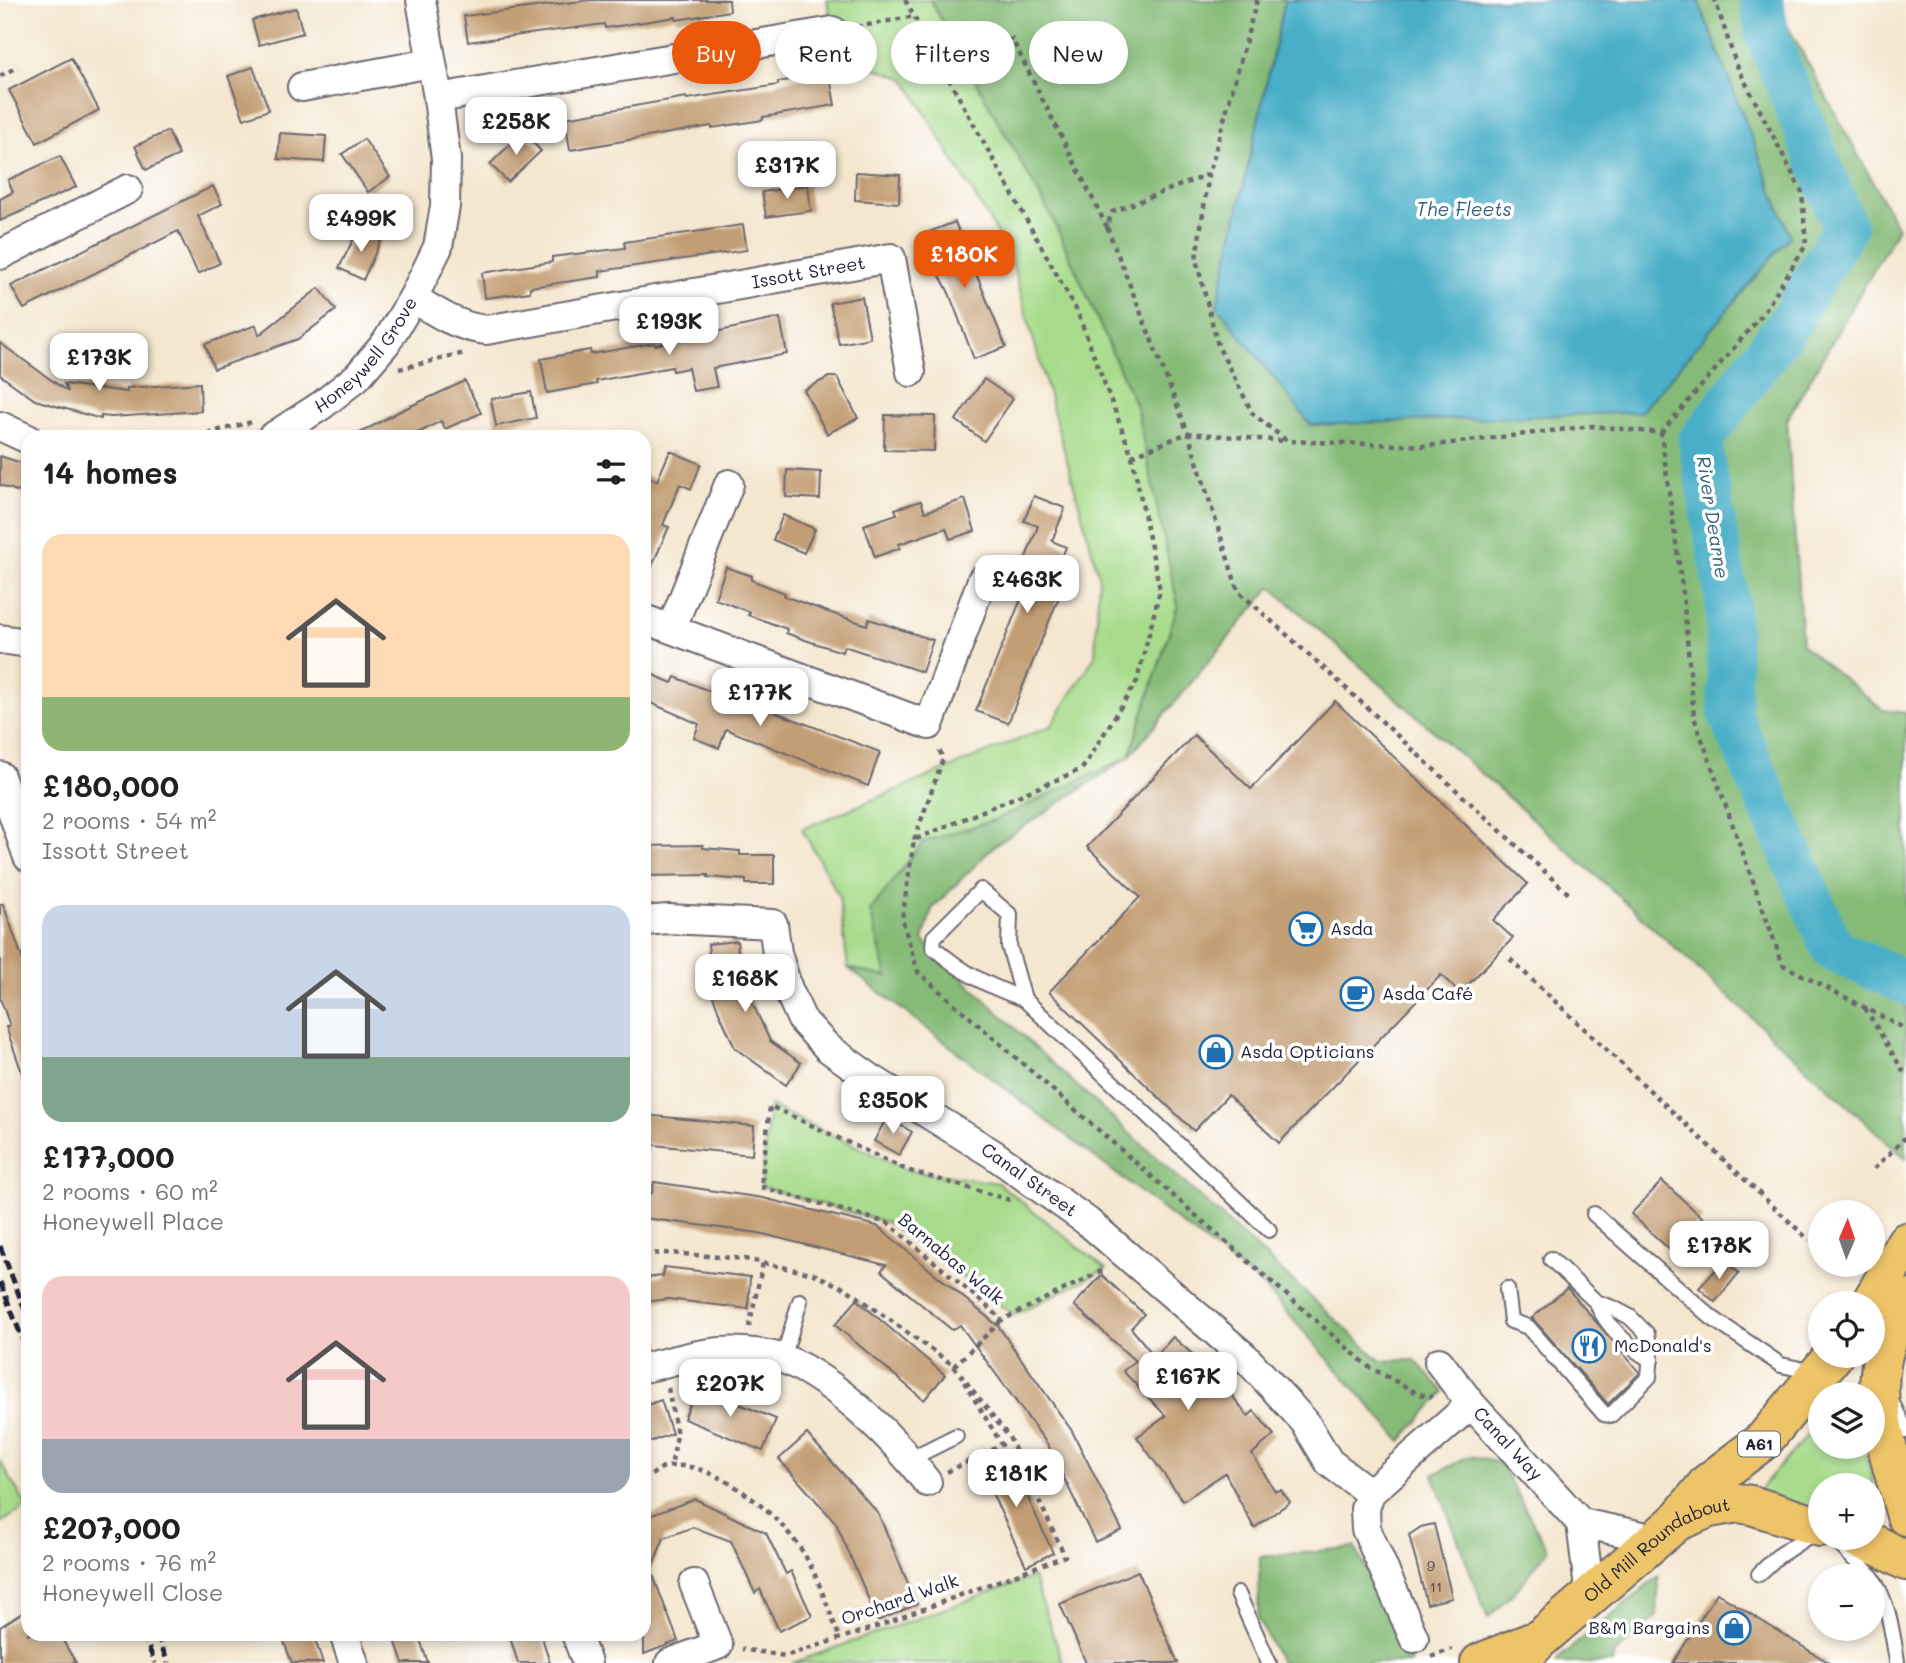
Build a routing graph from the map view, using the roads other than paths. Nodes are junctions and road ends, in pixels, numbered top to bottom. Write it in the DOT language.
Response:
graph roads {
  1 [pos="421,0"];
  2 [pos="775,33"];
  3 [pos="431,63"];
  4 [pos="302,87"];
  5 [pos="438,98"];
  6 [pos="128,189"];
  7 [pos="0,255"];
  8 [pos="414,298"];
  9 [pos="911,372"];
  10 [pos="0,426"];
  11 [pos="283,430"];
  12 [pos="21,436"];
  13 [pos="729,484"];
  14 [pos="982,580"];
  15 [pos="651,621"];
  16 [pos="672,627"];
  17 [pos="0,639"];
  18 [pos="21,642"];
  19 [pos="0,776"];
  20 [pos="21,837"];
  21 [pos="651,920"];
  22 [pos="1024,999"];
  23 [pos="1594,1214"];
  24 [pos="1269,1230"];
  25 [pos="1906,1241"];
  26 [pos="1551,1259"];
  27 [pos="1507,1289"];
  28 [pos="1877,1291"];
  29 [pos="1906,1299"];
  30 [pos="800,1301"];
  31 [pos="1597,1303"];
  32 [pos="783,1359"];
  33 [pos="1651,1360"];
  34 [pos="1439,1362"];
  35 [pos="654,1365"];
  36 [pos="1808,1365"];
  37 [pos="1824,1368"];
  38 [pos="1881,1369"];
  39 [pos="1471,1404"];
  40 [pos="1906,1431"];
  41 [pos="956,1436"];
  42 [pos="910,1459"];
  43 [pos="927,1482"];
  44 [pos="1370,1493"];
  45 [pos="1906,1516"];
  46 [pos="1581,1523"];
  47 [pos="1808,1524"];
  48 [pos="1666,1531"];
  49 [pos="1808,1536"];
  50 [pos="1845,1550"];
  51 [pos="1885,1550"];
  52 [pos="1906,1561"];
  53 [pos="1859,1564"];
  54 [pos="1759,1574"];
  55 [pos="694,1584"];
  56 [pos="1238,1594"];
  57 [pos="1590,1596"];
  58 [pos="1885,1602"];
  59 [pos="1413,1638"];
  60 [pos="346,1641"];
  61 [pos="579,1641"];
  62 [pos="1528,1651"];
  63 [pos="1897,1661"];
  64 [pos="354,1663"];
  65 [pos="587,1663"];
  66 [pos="670,1663"];
  67 [pos="1269,1663"];
  68 [pos="1480,1663"];
  1 -- 3 [label="street, Honeywell Grove"];
  2 -- 5 [label="street"];
  3 -- 4 [label="street"];
  3 -- 5 [label="street, Honeywell Grove"];
  5 -- 8 [label="street, Honeywell Grove"];
  6 -- 7 [label="street"];
  8 -- 9 [label="street, Issott Street"];
  8 -- 11 [label="street, Honeywell Grove"];
  10 -- 12 [label="street"];
  13 -- 16 [label="street"];
  14 -- 16 [label="street"];
  15 -- 16 [label="street"];
  17 -- 18 [label="street"];
  19 -- 20 [label="street"];
  21 -- 44 [label="street, Canal Street"];
  22 -- 22 [label="lane"];
  22 -- 24 [label="lane"];
  23 -- 36 [label="lane"];
  25 -- 28 [label="main road"];
  26 -- 31 [label="lane"];
  27 -- 33 [label="lane"];
  29 -- 38 [label="main road"];
  30 -- 32 [label="lane"];
  31 -- 33 [label="lane"];
  31 -- 33 [label="lane"];
  32 -- 35 [label="street"];
  32 -- 42 [label="street"];
  34 -- 39 [label="street, Canal Way"];
  37 -- 48 [label="main road, A61"];
  38 -- 40 [label="lane"];
  38 -- 45 [label="main road"];
  39 -- 44 [label="street"];
  39 -- 46 [label="street, Canal Way"];
  41 -- 42 [label="lane"];
  42 -- 43 [label="street"];
  44 -- 59 [label="street"];
  46 -- 48 [label="street"];
  46 -- 57 [label="street"];
  47 -- 48 [label="main road, Old Mill Roundabout"];
  48 -- 57 [label="main road, Old Mill Roundabout"];
  49 -- 54 [label="lane"];
  50 -- 53 [label="lane"];
  51 -- 52 [label="main road"];
  55 -- 66 [label="street"];
  56 -- 67 [label="lane"];
  57 -- 62 [label="main road, Old Mill Roundabout"];
  58 -- 63 [label="lane"];
  60 -- 64 [label="street"];
  61 -- 65 [label="street"];
  62 -- 68 [label="main road, Old Mill Roundabout"];
}
